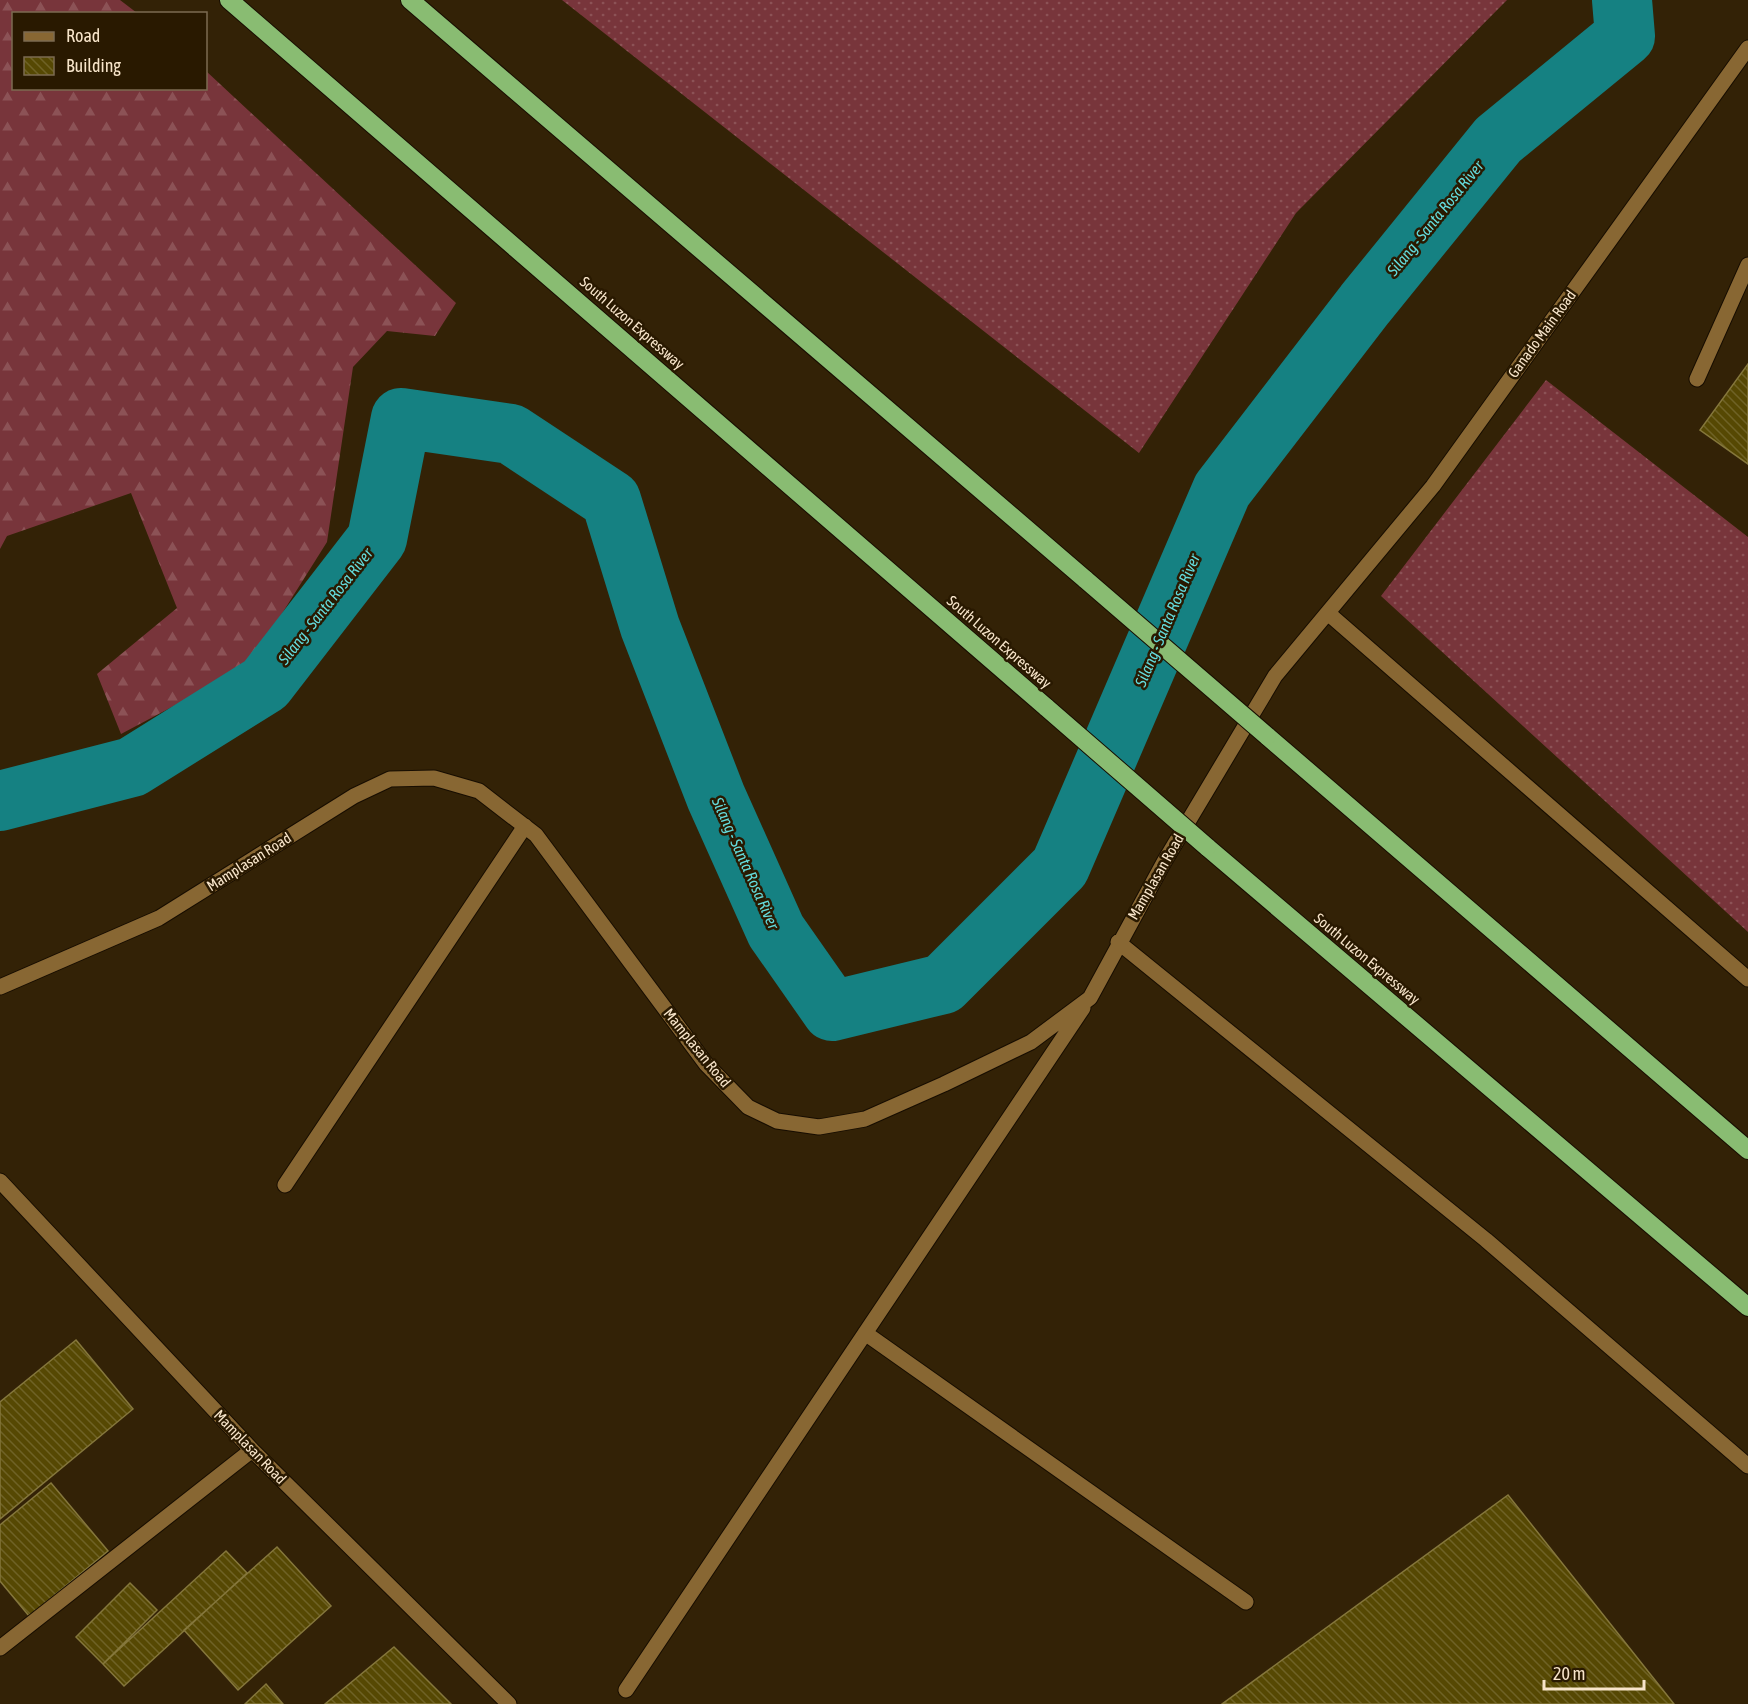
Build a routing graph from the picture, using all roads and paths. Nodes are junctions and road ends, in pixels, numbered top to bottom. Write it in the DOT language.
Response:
graph roads {
  1 [pos="229,0"];
  2 [pos="410,0"];
  3 [pos="429,0"];
  4 [pos="1748,48"];
  5 [pos="472,53"];
  6 [pos="1748,265"];
  7 [pos="1697,378"];
  8 [pos="1329,614"];
  9 [pos="525,826"];
  10 [pos="1118,942"];
  11 [pos="1748,979"];
  12 [pos="0,987"];
  13 [pos="1090,998"];
  14 [pos="1748,1150"];
  15 [pos="0,1181"];
  16 [pos="285,1185"];
  17 [pos="1748,1307"];
  18 [pos="866,1333"];
  19 [pos="252,1450"];
  20 [pos="1748,1466"];
  21 [pos="1246,1602"];
  22 [pos="0,1648"];
  23 [pos="626,1690"];
  24 [pos="509,1704"];
  1 -- 17 [label="highway, South Luzon Expressway, bridge"];
  2 -- 5 [label="highway"];
  3 -- 5 [label="highway"];
  4 -- 8 [label="street, Ganado Main Road"];
  5 -- 14 [label="highway, bridge"];
  6 -- 7 [label="street"];
  8 -- 10 [label="street, Mamplasan Road"];
  8 -- 11 [label="street"];
  9 -- 12 [label="street, Mamplasan Road"];
  9 -- 13 [label="street, Mamplasan Road"];
  9 -- 16 [label="street"];
  10 -- 13 [label="street, Mamplasan Road"];
  10 -- 20 [label="street"];
  13 -- 18 [label="street"];
  15 -- 19 [label="street, Mamplasan Road"];
  18 -- 21 [label="street"];
  18 -- 23 [label="street"];
  19 -- 22 [label="street"];
  19 -- 24 [label="street, Mamplasan Road"];
}
